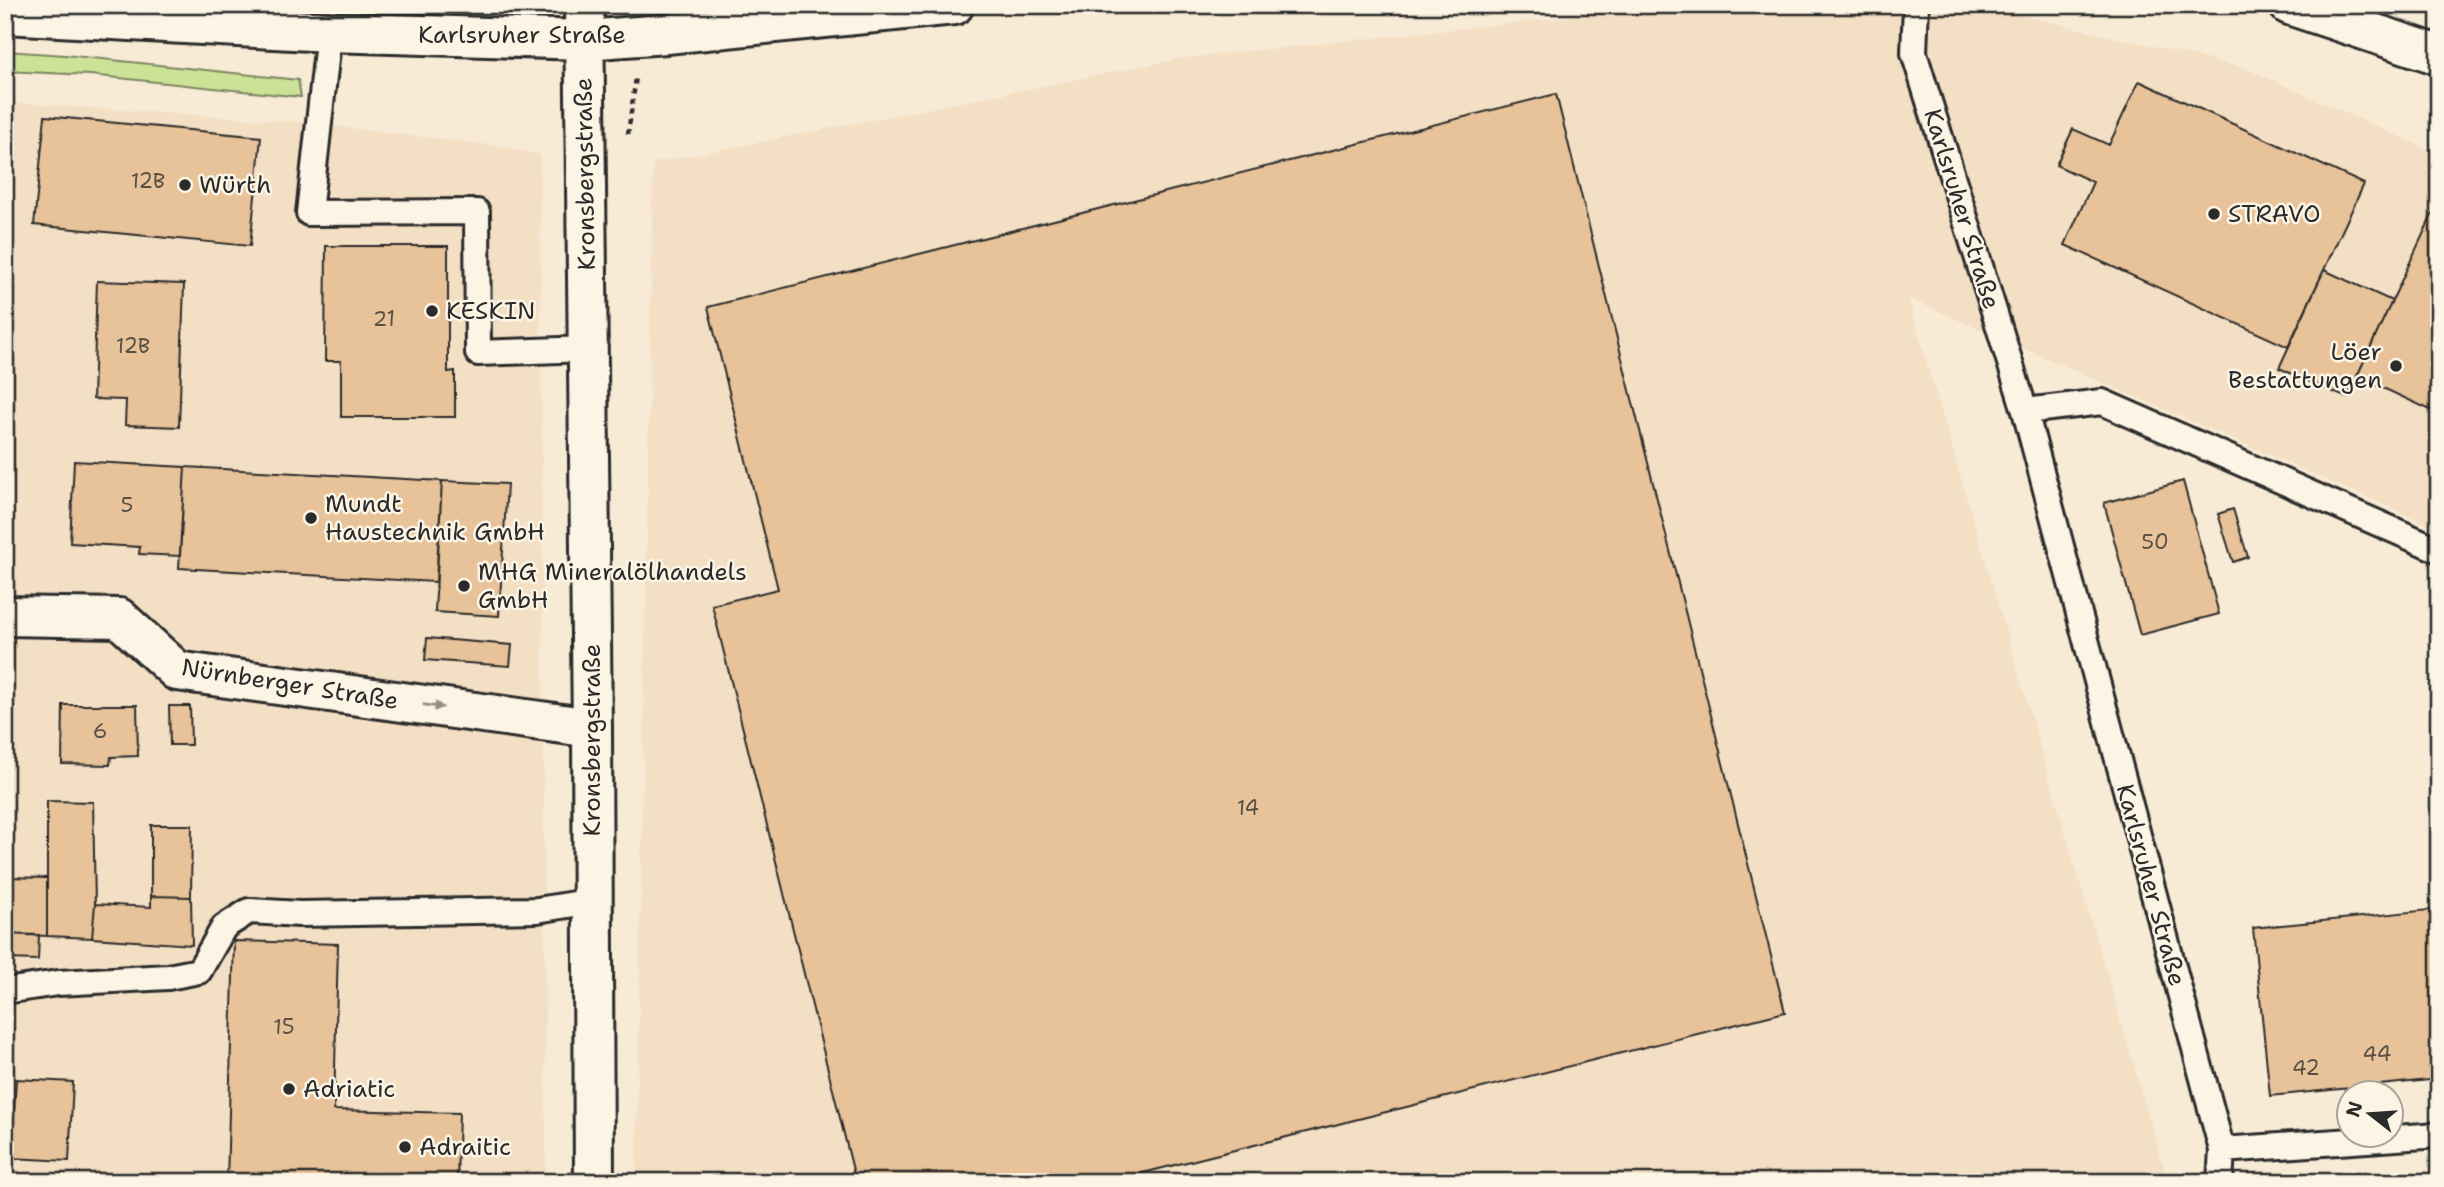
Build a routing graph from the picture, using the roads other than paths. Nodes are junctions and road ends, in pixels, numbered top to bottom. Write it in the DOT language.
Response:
graph roads {
  1 [pos="954,5"];
  2 [pos="1916,5"];
  3 [pos="2289,5"];
  4 [pos="5,14"];
  5 [pos="584,23"];
  6 [pos="330,32"];
  7 [pos="2439,55"];
  8 [pos="587,349"];
  9 [pos="2025,411"];
  10 [pos="2439,550"];
  11 [pos="5,616"];
  12 [pos="592,728"];
  13 [pos="593,901"];
  14 [pos="5,991"];
  15 [pos="2439,1135"];
  16 [pos="2222,1150"];
  17 [pos="594,1182"];
  18 [pos="2220,1182"];
  1 -- 5 [label="main road, Karlsruher Straße"];
  2 -- 9 [label="lane, Karlsruher Straße"];
  3 -- 7 [label="main road"];
  4 -- 6 [label="main road, Karlsruher Straße"];
  5 -- 6 [label="main road, Karlsruher Straße"];
  5 -- 8 [label="main road, Kronsbergstraße"];
  6 -- 8 [label="lane"];
  8 -- 12 [label="main road, Kronsbergstraße"];
  9 -- 10 [label="lane"];
  9 -- 16 [label="lane, Karlsruher Straße"];
  11 -- 12 [label="main road, Nürnberger Straße, one-way"];
  12 -- 13 [label="main road, Kronsbergstraße"];
  13 -- 14 [label="lane"];
  13 -- 17 [label="main road, Kronsbergstraße"];
  15 -- 16 [label="lane"];
  16 -- 18 [label="lane, Karlsruher Straße"];
}
